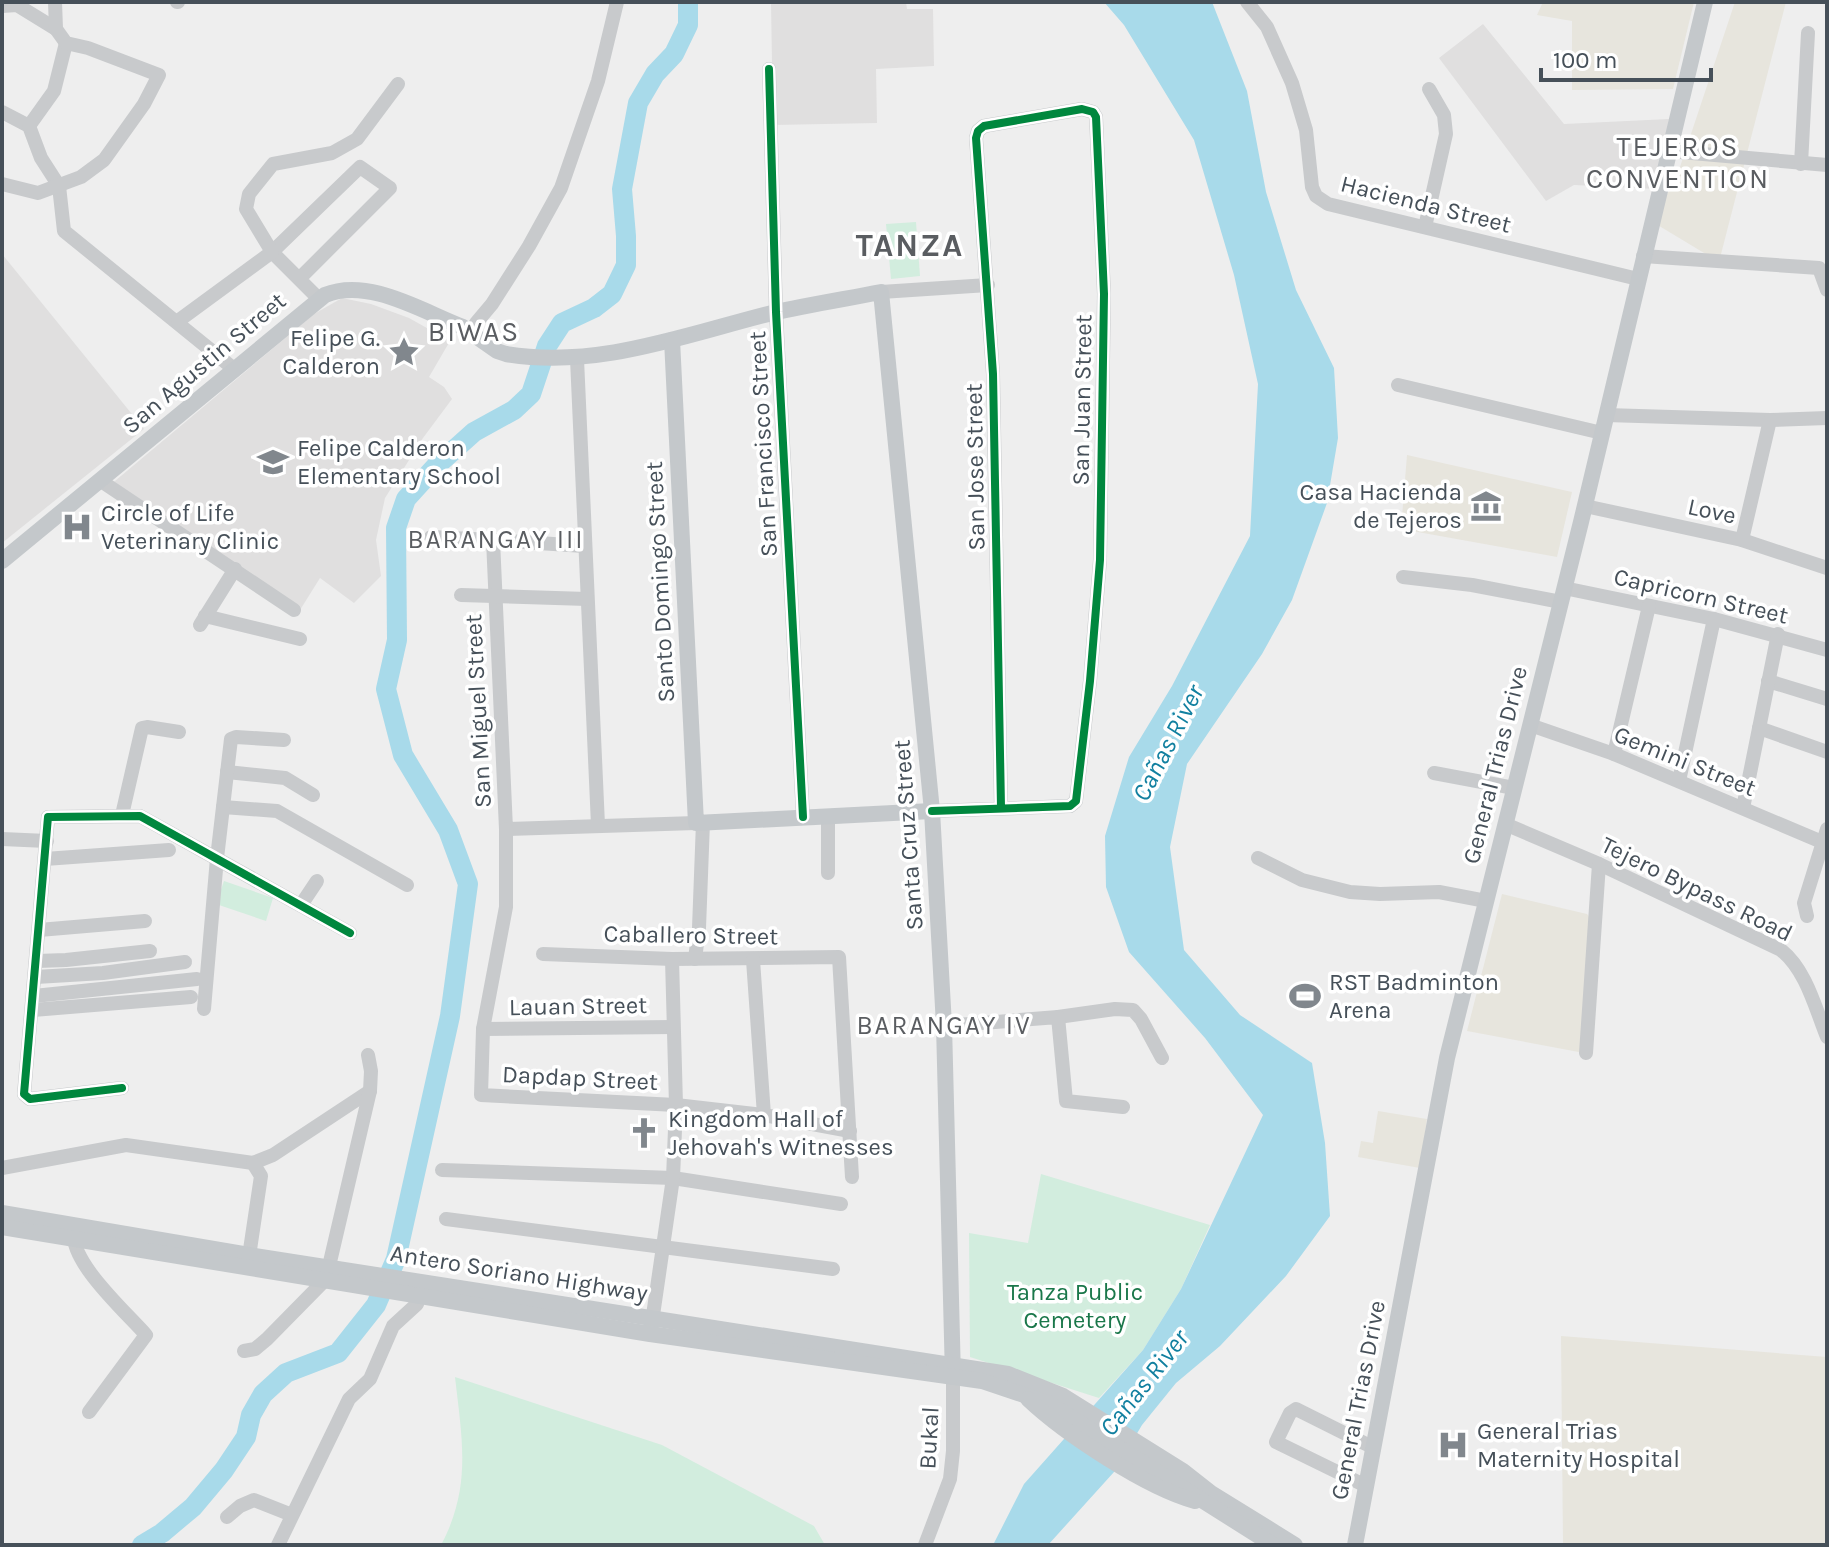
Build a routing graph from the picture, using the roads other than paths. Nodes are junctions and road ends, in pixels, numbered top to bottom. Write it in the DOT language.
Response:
graph roads {
  1 [pos="55,2"];
  2 [pos="617,2"];
  3 [pos="1247,2"];
  4 [pos="1705,2"];
  5 [pos="2,6"];
  6 [pos="56,29"];
  7 [pos="1808,33"];
  8 [pos="66,43"];
  9 [pos="769,69"];
  10 [pos="398,84"];
  11 [pos="1429,89"];
  12 [pos="2,112"];
  13 [pos="29,126"];
  14 [pos="980,128"];
  15 [pos="1669,151"];
  16 [pos="1801,164"];
  17 [pos="1827,165"];
  18 [pos="2,184"];
  19 [pos="59,186"];
  20 [pos="1425,227"];
  21 [pos="272,252"];
  22 [pos="1643,256"];
  23 [pos="299,279"];
  24 [pos="1638,279"];
  25 [pos="988,285"];
  26 [pos="1827,290"];
  27 [pos="881,292"];
  28 [pos="319,299"];
  29 [pos="776,312"];
  30 [pos="178,321"];
  31 [pos="472,329"];
  32 [pos="672,340"];
  33 [pos="577,359"];
  34 [pos="234,369"];
  35 [pos="1398,385"];
  36 [pos="1606,415"];
  37 [pos="1827,418"];
  38 [pos="1770,420"];
  39 [pos="1602,433"];
  40 [pos="101,481"];
  41 [pos="1585,506"];
  42 [pos="431,537"];
  43 [pos="493,540"];
  44 [pos="1742,540"];
  45 [pos="584,546"];
  46 [pos="2,561"];
  47 [pos="1827,566"];
  48 [pos="235,569"];
  49 [pos="1403,577"];
  50 [pos="461,595"];
  51 [pos="494,595"];
  52 [pos="1562,595"];
  53 [pos="587,599"];
  54 [pos="1649,606"];
  55 [pos="294,610"];
  56 [pos="1714,619"];
  57 [pos="1778,634"];
  58 [pos="300,639"];
  59 [pos="1827,650"];
  60 [pos="1768,681"];
  61 [pos="1827,699"];
  62 [pos="1530,725"];
  63 [pos="1759,728"];
  64 [pos="179,732"];
  65 [pos="284,740"];
  66 [pos="1827,752"];
  67 [pos="1614,754"];
  68 [pos="227,772"];
  69 [pos="1434,773"];
  70 [pos="1679,781"];
  71 [pos="1514,788"];
  72 [pos="313,795"];
  73 [pos="223,807"];
  74 [pos="1001,807"];
  75 [pos="1743,808"];
  76 [pos="932,811"];
  77 [pos="122,815"];
  78 [pos="828,816"];
  79 [pos="803,817"];
  80 [pos="699,822"];
  81 [pos="1505,824"];
  82 [pos="598,825"];
  83 [pos="506,829"];
  84 [pos="1825,835"];
  85 [pos="2,839"];
  86 [pos="47,841"];
  87 [pos="169,850"];
  88 [pos="217,858"];
  89 [pos="1258,858"];
  90 [pos="45,859"];
  91 [pos="1599,864"];
  92 [pos="828,873"];
  93 [pos="317,881"];
  94 [pos="407,885"];
  95 [pos="1486,901"];
  96 [pos="301,905"];
  97 [pos="1807,916"];
  98 [pos="145,921"];
  99 [pos="39,930"];
  100 [pos="350,933"];
  101 [pos="150,951"];
  102 [pos="543,954"];
  103 [pos="672,959"];
  104 [pos="695,959"];
  105 [pos="753,960"];
  106 [pos="37,961"];
  107 [pos="185,962"];
  108 [pos="36,977"];
  109 [pos="197,979"];
  110 [pos="191,997"];
  111 [pos="33,1003"];
  112 [pos="204,1009"];
  113 [pos="1058,1017"];
  114 [pos="944,1026"];
  115 [pos="673,1027"];
  116 [pos="483,1029"];
  117 [pos="1827,1037"];
  118 [pos="1586,1053"];
  119 [pos="368,1055"];
  120 [pos="1162,1058"];
  121 [pos="122,1088"];
  122 [pos="370,1091"];
  123 [pos="676,1105"];
  124 [pos="1123,1107"];
  125 [pos="764,1115"];
  126 [pos="850,1131"];
  127 [pos="253,1163"];
  128 [pos="2,1168"];
  129 [pos="442,1170"];
  130 [pos="852,1177"];
  131 [pos="673,1178"];
  132 [pos="841,1204"];
  133 [pos="2,1213"];
  134 [pos="446,1219"];
  135 [pos="2,1227"];
  136 [pos="73,1232"];
  137 [pos="664,1246"];
  138 [pos="248,1261"];
  139 [pos="833,1269"];
  140 [pos="328,1273"];
  141 [pos="422,1289"];
  142 [pos="652,1326"];
  143 [pos="244,1351"];
  144 [pos="953,1371"];
  145 [pos="1056,1408"];
  146 [pos="89,1412"];
  147 [pos="1374,1448"];
  148 [pos="1366,1486"];
  149 [pos="1208,1498"];
  150 [pos="292,1515"];
  151 [pos="227,1517"];
  152 [pos="278,1545"];
  153 [pos="925,1545"];
  154 [pos="1273,1545"];
  155 [pos="1295,1545"];
  156 [pos="1355,1545"];
  1 -- 6 [label="street"];
  2 -- 31 [label="street"];
  3 -- 20 [label="street, Hacienda Street"];
  4 -- 15 [label="main road, General Trias Drive"];
  5 -- 6 [label="street"];
  6 -- 8 [label="street"];
  7 -- 16 [label="street"];
  8 -- 13 [label="street"];
  8 -- 19 [label="street"];
  9 -- 29 [label="street, San Francisco Street"];
  10 -- 21 [label="street"];
  11 -- 20 [label="street"];
  12 -- 13 [label="street"];
  13 -- 19 [label="street"];
  14 -- 25 [label="street, San Jose Street"];
  14 -- 74 [label="street, San Juan Street"];
  15 -- 16 [label="street"];
  15 -- 22 [label="main road, General Trias Drive"];
  16 -- 17 [label="street"];
  18 -- 19 [label="street"];
  19 -- 30 [label="street"];
  20 -- 24 [label="street, Hacienda Street"];
  21 -- 23 [label="street"];
  21 -- 23 [label="street"];
  21 -- 30 [label="street"];
  22 -- 24 [label="main road, General Trias Drive"];
  22 -- 26 [label="street"];
  23 -- 28 [label="street"];
  24 -- 36 [label="main road, General Trias Drive"];
  25 -- 27 [label="street, San Agustin Street"];
  25 -- 74 [label="street, San Jose Street"];
  27 -- 29 [label="main road, San Agustin Street"];
  27 -- 76 [label="main road, Santa Cruz Street"];
  28 -- 31 [label="main road, San Agustin Street"];
  28 -- 34 [label="main road, San Agustin Street"];
  29 -- 32 [label="main road, San Agustin Street"];
  29 -- 79 [label="street, San Francisco Street"];
  30 -- 34 [label="street"];
  31 -- 33 [label="main road, San Agustin Street"];
  32 -- 33 [label="main road, San Agustin Street"];
  32 -- 80 [label="main road, Santo Domingo Street"];
  33 -- 45 [label="street"];
  34 -- 40 [label="main road, San Agustin Street"];
  35 -- 39 [label="street"];
  36 -- 38 [label="street"];
  36 -- 39 [label="main road, General Trias Drive"];
  37 -- 38 [label="street"];
  38 -- 44 [label="street"];
  39 -- 41 [label="main road, General Trias Drive"];
  40 -- 46 [label="main road, San Agustin Street"];
  40 -- 48 [label="street"];
  41 -- 44 [label="street, Love"];
  41 -- 52 [label="main road, General Trias Drive"];
  42 -- 43 [label="street"];
  43 -- 45 [label="street"];
  43 -- 51 [label="street, San Miguel Street"];
  44 -- 47 [label="street, Love"];
  45 -- 53 [label="street"];
  48 -- 55 [label="street"];
  48 -- 58 [label="street"];
  49 -- 52 [label="street, Capricorn Street"];
  50 -- 51 [label="street"];
  51 -- 53 [label="street"];
  51 -- 83 [label="street, San Miguel Street"];
  52 -- 54 [label="street, Capricorn Street"];
  52 -- 62 [label="main road, General Trias Drive"];
  53 -- 82 [label="street"];
  54 -- 56 [label="street, Capricorn Street"];
  54 -- 67 [label="street"];
  56 -- 57 [label="street, Capricorn Street"];
  56 -- 70 [label="street"];
  57 -- 59 [label="street, Capricorn Street"];
  57 -- 60 [label="street"];
  60 -- 61 [label="street"];
  60 -- 63 [label="street"];
  62 -- 67 [label="street, Gemini Street"];
  62 -- 71 [label="main road, General Trias Drive"];
  63 -- 66 [label="street"];
  63 -- 75 [label="street"];
  64 -- 77 [label="street"];
  65 -- 68 [label="street"];
  67 -- 70 [label="street, Gemini Street"];
  68 -- 72 [label="street"];
  68 -- 73 [label="street"];
  69 -- 71 [label="street"];
  70 -- 75 [label="street, Gemini Street"];
  71 -- 81 [label="main road, General Trias Drive"];
  73 -- 88 [label="street"];
  73 -- 94 [label="street"];
  74 -- 76 [label="street"];
  75 -- 84 [label="street, Gemini Street"];
  76 -- 78 [label="main road"];
  76 -- 114 [label="main road, Santa Cruz Street"];
  77 -- 86 [label="street"];
  77 -- 88 [label="street"];
  78 -- 79 [label="main road"];
  78 -- 92 [label="street"];
  79 -- 80 [label="main road"];
  80 -- 82 [label="street, San Miguel Street"];
  80 -- 104 [label="street"];
  81 -- 91 [label="street, Tejero Bypass Road"];
  81 -- 95 [label="main road, General Trias Drive"];
  82 -- 83 [label="street, San Miguel Street"];
  83 -- 116 [label="street"];
  84 -- 97 [label="street"];
  85 -- 86 [label="street"];
  86 -- 90 [label="street"];
  87 -- 90 [label="street"];
  88 -- 96 [label="street"];
  88 -- 112 [label="street"];
  89 -- 95 [label="street"];
  90 -- 99 [label="street"];
  91 -- 117 [label="street, Tejero Bypass Road"];
  91 -- 118 [label="street"];
  93 -- 96 [label="street"];
  95 -- 147 [label="main road, General Trias Drive"];
  96 -- 100 [label="street"];
  98 -- 99 [label="street"];
  99 -- 106 [label="street"];
  101 -- 106 [label="street"];
  102 -- 103 [label="street, Caballero Street"];
  103 -- 104 [label="street, Caballero Street"];
  103 -- 115 [label="street"];
  104 -- 105 [label="street, Caballero Street"];
  105 -- 125 [label="street"];
  105 -- 126 [label="street, Caballero Street"];
  106 -- 108 [label="street"];
  107 -- 108 [label="street"];
  108 -- 111 [label="street"];
  109 -- 111 [label="street"];
  110 -- 111 [label="street"];
  111 -- 121 [label="street"];
  113 -- 114 [label="street"];
  113 -- 120 [label="street"];
  113 -- 124 [label="street"];
  114 -- 144 [label="main road, Santa Cruz Street"];
  115 -- 116 [label="street, Lauan Street"];
  115 -- 123 [label="street"];
  116 -- 123 [label="street, Dapdap Street"];
  119 -- 122 [label="street"];
  122 -- 127 [label="street"];
  122 -- 140 [label="street"];
  123 -- 125 [label="street, Dapdap Street"];
  123 -- 131 [label="street"];
  125 -- 126 [label="street, Dapdap Street"];
  126 -- 130 [label="street"];
  127 -- 128 [label="street"];
  127 -- 138 [label="street"];
  129 -- 131 [label="street"];
  131 -- 132 [label="street"];
  131 -- 137 [label="street"];
  133 -- 136 [label="main road, Antero Soriano Highway"];
  134 -- 137 [label="street"];
  135 -- 136 [label="main road, Antero Soriano Highway"];
  136 -- 138 [label="main road, Antero Soriano Highway"];
  136 -- 146 [label="street"];
  137 -- 139 [label="street"];
  137 -- 142 [label="street"];
  138 -- 140 [label="main road, Antero Soriano Highway"];
  140 -- 141 [label="main road, Antero Soriano Highway"];
  140 -- 143 [label="street"];
  141 -- 142 [label="main road, Antero Soriano Highway"];
  141 -- 150 [label="street"];
  142 -- 144 [label="main road, Antero Soriano Highway"];
  144 -- 145 [label="main road, Antero Soriano Highway"];
  144 -- 153 [label="street, Bukal"];
  145 -- 149 [label="main road, Antero Soriano Highway"];
  145 -- 149 [label="main road, Antero Soriano Highway"];
  147 -- 148 [label="main road, General Trias Drive"];
  147 -- 148 [label="street"];
  148 -- 156 [label="main road, General Trias Drive"];
  149 -- 154 [label="main road, Antero Soriano Highway"];
  149 -- 155 [label="main road, Antero Soriano Highway"];
  150 -- 151 [label="street"];
  150 -- 152 [label="street"];
}
